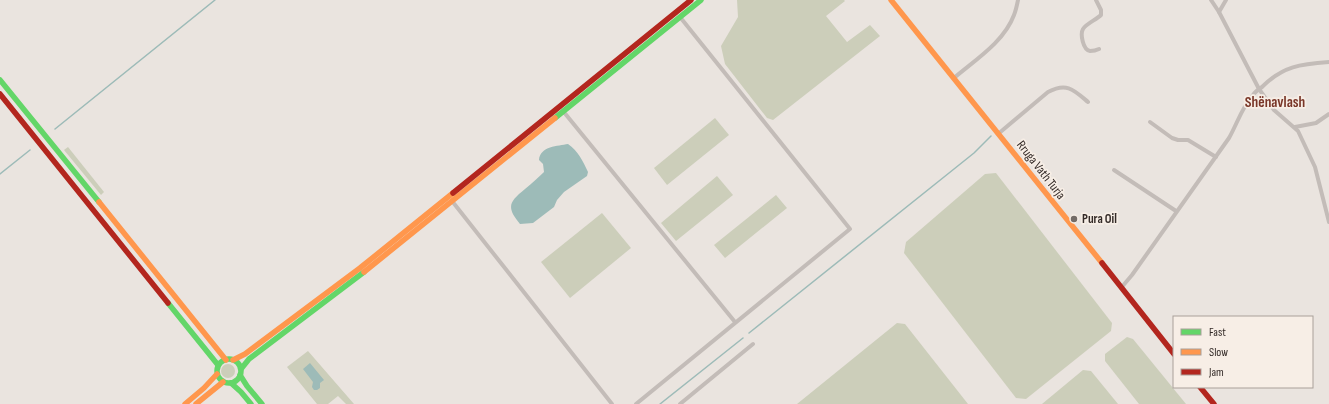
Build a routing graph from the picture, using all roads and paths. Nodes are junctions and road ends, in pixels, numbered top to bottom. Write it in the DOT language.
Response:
graph roads {
  1 [pos="691,0"];
  2 [pos="701,0"];
  3 [pos="891,0"];
  4 [pos="1018,0"];
  5 [pos="1096,0"];
  6 [pos="1211,0"];
  7 [pos="1226,0"];
  8 [pos="1219,12"];
  9 [pos="680,17"];
  10 [pos="1099,49"];
  11 [pos="1329,62"];
  12 [pos="954,78"];
  13 [pos="0,80"];
  14 [pos="1259,89"];
  15 [pos="0,94"];
  16 [pos="1088,102"];
  17 [pos="563,111"];
  18 [pos="1329,114"];
  19 [pos="1150,122"];
  20 [pos="1295,127"];
  21 [pos="998,134"];
  22 [pos="1216,157"];
  23 [pos="1114,170"];
  24 [pos="1329,197"];
  25 [pos="1323,198"];
  26 [pos="452,201"];
  27 [pos="1176,211"];
  28 [pos="1329,222"];
  29 [pos="1121,288"];
  30 [pos="735,322"];
  31 [pos="753,344"];
  32 [pos="1173,353"];
  33 [pos="226,360"];
  34 [pos="232,360"];
  35 [pos="218,365"];
  36 [pos="241,372"];
  37 [pos="217,374"];
  38 [pos="223,382"];
  39 [pos="231,383"];
  40 [pos="1201,388"];
  41 [pos="185,404"];
  42 [pos="196,404"];
  43 [pos="251,404"];
  44 [pos="262,404"];
  45 [pos="612,404"];
  46 [pos="636,404"];
  47 [pos="680,404"];
  48 [pos="1214,404"];
  1 -- 34 [label="street"];
  2 -- 9 [label="street"];
  3 -- 12 [label="street, Rruga Vath Turja"];
  4 -- 12 [label="street"];
  5 -- 10 [label="street"];
  6 -- 8 [label="street"];
  7 -- 8 [label="street"];
  8 -- 14 [label="street"];
  9 -- 17 [label="street"];
  9 -- 30 [label="street"];
  11 -- 14 [label="street"];
  12 -- 21 [label="street, Rruga Vath Turja"];
  13 -- 33 [label="street"];
  14 -- 20 [label="street"];
  14 -- 22 [label="street"];
  15 -- 35 [label="street"];
  16 -- 21 [label="street"];
  17 -- 26 [label="street"];
  17 -- 30 [label="street"];
  18 -- 20 [label="street"];
  19 -- 22 [label="street"];
  20 -- 25 [label="street"];
  21 -- 29 [label="street, Rruga Vath Turja"];
  22 -- 27 [label="street"];
  23 -- 27 [label="street"];
  24 -- 25 [label="street"];
  25 -- 28 [label="street"];
  26 -- 36 [label="street"];
  26 -- 45 [label="street"];
  27 -- 29 [label="street"];
  29 -- 32 [label="street, Rruga Vath Turja"];
  30 -- 46 [label="street"];
  31 -- 47 [label="street"];
  33 -- 34 [label="street"];
  33 -- 35 [label="street"];
  34 -- 36 [label="street"];
  35 -- 37 [label="street"];
  36 -- 39 [label="street"];
  36 -- 44 [label="street"];
  37 -- 38 [label="street"];
  37 -- 41 [label="street"];
  38 -- 39 [label="street"];
  38 -- 42 [label="street"];
  39 -- 43 [label="street"];
  40 -- 48 [label="street"];
}
